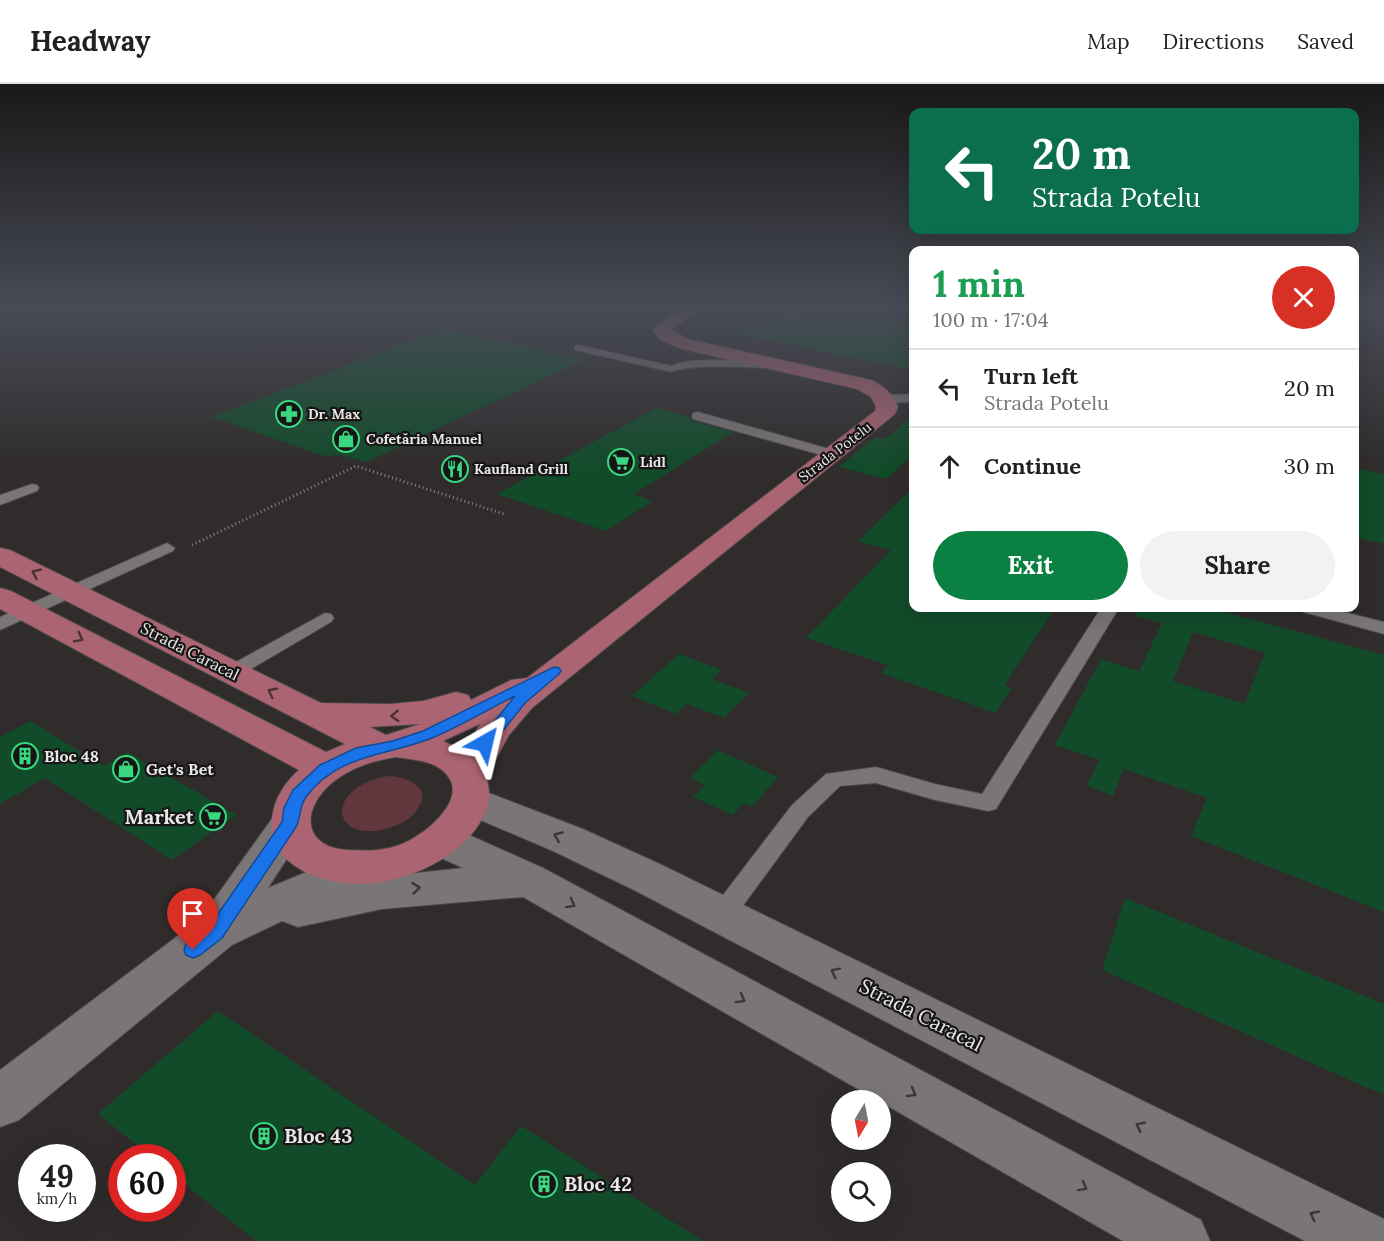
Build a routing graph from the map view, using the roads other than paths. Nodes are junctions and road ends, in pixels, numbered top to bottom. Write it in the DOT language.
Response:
graph roads {
  1 [pos="636,361"];
  2 [pos="765,361"];
  3 [pos="671,369"];
  4 [pos="909,398"];
  5 [pos="885,399"];
  6 [pos="698,416"];
  7 [pos="832,454"];
  8 [pos="32,488"];
  9 [pos="0,500"];
  10 [pos="166,548"];
  11 [pos="0,556"];
  12 [pos="72,591"];
  13 [pos="9,611"];
  14 [pos="1107,612"];
  15 [pos="1324,612"];
  16 [pos="326,618"];
  17 [pos="1384,628"];
  18 [pos="562,665"];
  19 [pos="232,672"];
  20 [pos="314,714"];
  21 [pos="388,746"];
  22 [pos="326,768"];
  23 [pos="470,788"];
  24 [pos="290,823"];
  25 [pos="443,841"];
  26 [pos="352,869"];
  27 [pos="528,880"];
  28 [pos="722,915"];
  29 [pos="216,932"];
  30 [pos="0,1102"];
  31 [pos="1180,1241"];
  32 [pos="1366,1241"];
  1 -- 3 [label="lane"];
  2 -- 5 [label="main road"];
  4 -- 5 [label="lane"];
  5 -- 7 [label="main road, Strada Potelu"];
  6 -- 7 [label="lane"];
  7 -- 18 [label="main road, Strada Potelu"];
  8 -- 9 [label="lane"];
  10 -- 12 [label="lane"];
  12 -- 11 [label="main road, Strada Caracal, one-way"];
  12 -- 13 [label="lane"];
  12 -- 19 [label="main road, Strada Caracal"];
  13 -- 22 [label="main road, one-way"];
  14 -- 28 [label="lane"];
  15 -- 17 [label="lane"];
  16 -- 19 [label="lane"];
  18 -- 20 [label="main road, one-way"];
  18 -- 21 [label="main road, Strada Potelu"];
  18 -- 23 [label="main road, Strada Potelu"];
  20 -- 19 [label="main road, Strada Caracal, one-way"];
  20 -- 21 [label="main road, Strada Caracal"];
  21 -- 22 [label="main road"];
  21 -- 23 [label="main road"];
  22 -- 24 [label="main road"];
  23 -- 25 [label="main road"];
  28 -- 23 [label="main road, Strada Caracal, one-way"];
  24 -- 26 [label="main road"];
  24 -- 29 [label="main road"];
  25 -- 26 [label="main road"];
  25 -- 27 [label="main road"];
  26 -- 29 [label="main road"];
  29 -- 27 [label="main road, one-way"];
  27 -- 31 [label="main road, one-way"];
  32 -- 28 [label="main road, Strada Caracal, one-way"];
  29 -- 30 [label="main road"];
}
